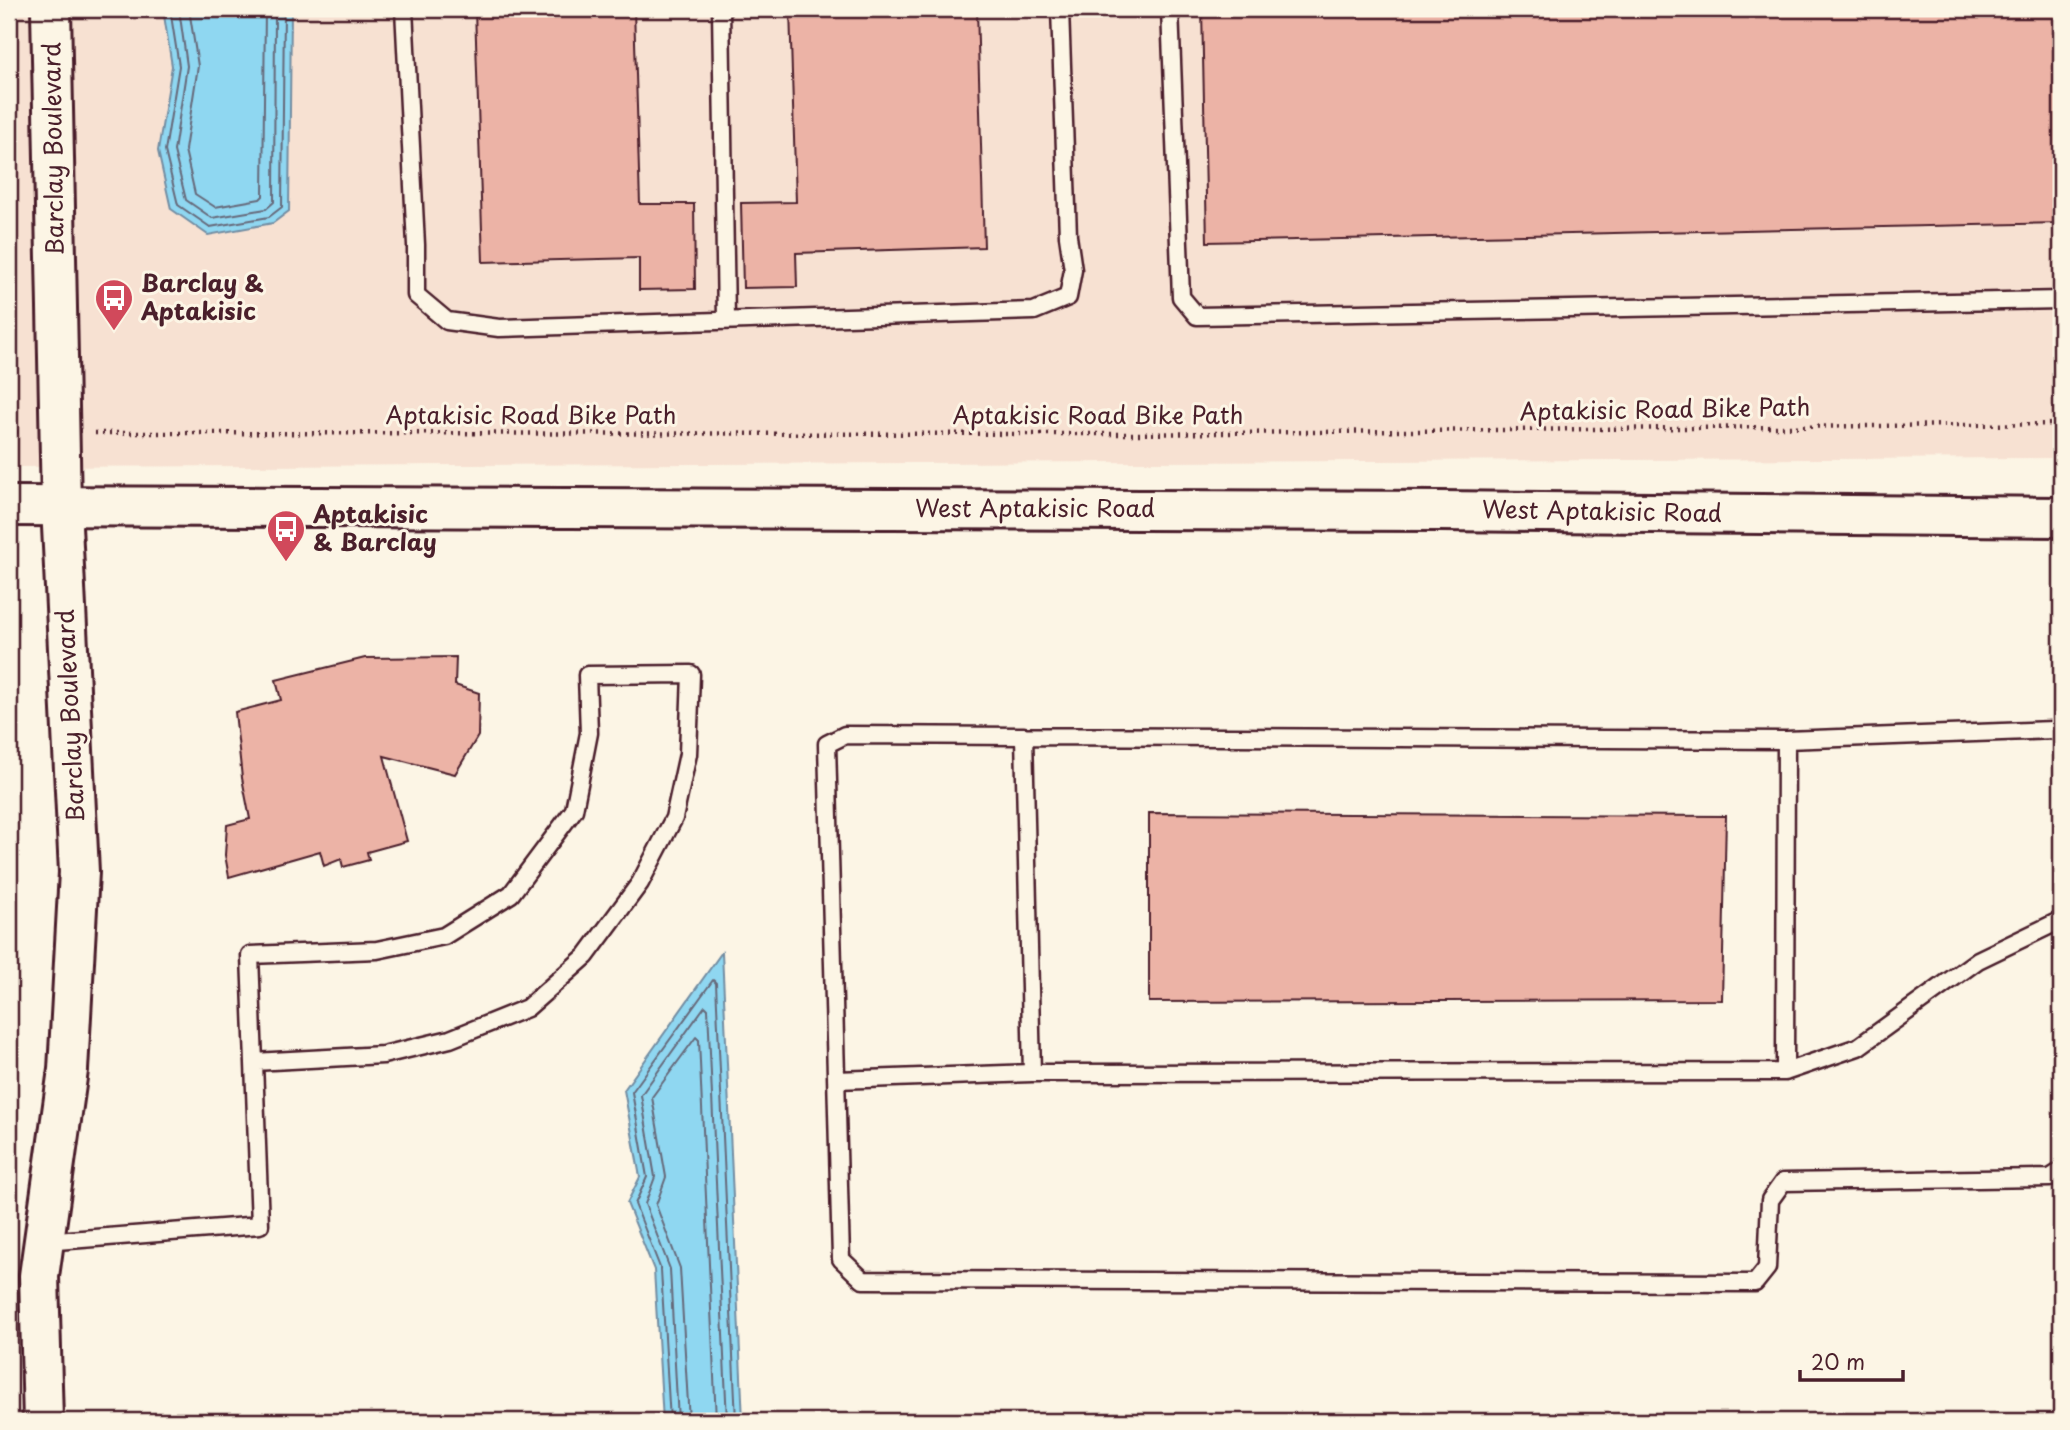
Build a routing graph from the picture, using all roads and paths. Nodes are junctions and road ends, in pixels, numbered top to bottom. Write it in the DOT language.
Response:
graph roads {
  1 [pos="51,9"];
  2 [pos="404,9"];
  3 [pos="721,9"];
  4 [pos="1060,9"];
  5 [pos="1170,9"];
  6 [pos="2061,300"];
  7 [pos="726,320"];
  8 [pos="2061,424"];
  9 [pos="9,432"];
  10 [pos="20,432"];
  11 [pos="135,433"];
  12 [pos="9,506"];
  13 [pos="61,506"];
  14 [pos="2061,517"];
  15 [pos="2061,735"];
  16 [pos="1024,736"];
  17 [pos="1786,740"];
  18 [pos="2061,920"];
  19 [pos="254,1062"];
  20 [pos="1784,1072"];
  21 [pos="1032,1073"];
  22 [pos="837,1080"];
  23 [pos="2061,1171"];
  24 [pos="44,1242"];
  25 [pos="43,1421"];
  1 -- 13 [label="main road, Barclay Boulevard"];
  2 -- 7 [label="lane"];
  3 -- 7 [label="lane"];
  4 -- 7 [label="lane"];
  5 -- 6 [label="lane"];
  8 -- 11 [label="path, Aptakisic Road Bike Path"];
  9 -- 10 [label="path"];
  12 -- 13 [label="main road, West Aptakisic Road"];
  13 -- 14 [label="main road, West Aptakisic Road"];
  13 -- 24 [label="main road, Barclay Boulevard"];
  15 -- 17 [label="lane"];
  16 -- 17 [label="lane"];
  16 -- 21 [label="lane"];
  16 -- 22 [label="lane"];
  17 -- 20 [label="lane"];
  18 -- 20 [label="lane"];
  19 -- 19 [label="lane"];
  19 -- 24 [label="lane"];
  20 -- 21 [label="lane"];
  21 -- 22 [label="lane"];
  22 -- 23 [label="lane"];
  24 -- 25 [label="main road, Barclay Boulevard"];
}
